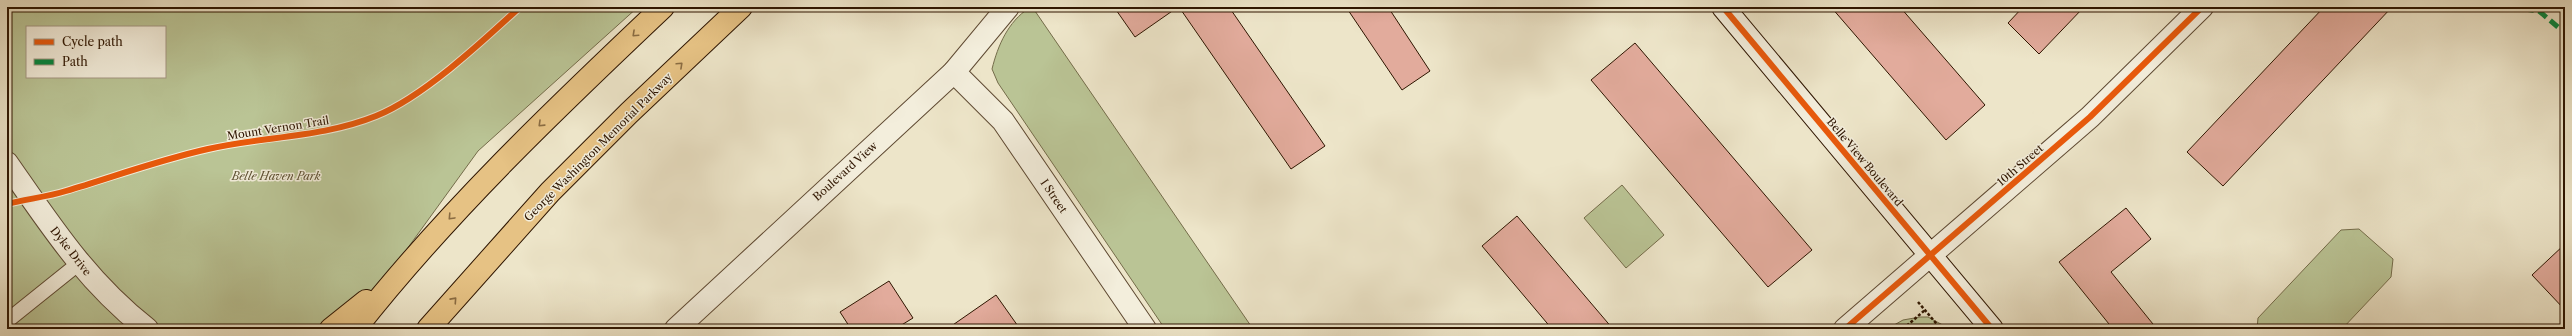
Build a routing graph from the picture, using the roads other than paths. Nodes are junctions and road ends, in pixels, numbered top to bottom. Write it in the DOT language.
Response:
graph roads {
  1 [pos="663,7"];
  2 [pos="741,7"];
  3 [pos="1008,7"];
  4 [pos="1723,7"];
  5 [pos="2202,7"];
  6 [pos="954,72"];
  7 [pos="7,163"];
  8 [pos="1931,256"];
  9 [pos="78,264"];
  10 [pos="409,266"];
  11 [pos="7,321"];
  12 [pos="147,329"];
  13 [pos="331,329"];
  14 [pos="355,329"];
  15 [pos="428,329"];
  16 [pos="676,329"];
  17 [pos="1145,329"];
  18 [pos="1844,329"];
  19 [pos="1992,329"];
  1 -- 10 [label="main road, one-way"];
  15 -- 2 [label="main road, George Washington Memorial Parkway, one-way"];
  3 -- 6 [label="street, Boulevard View"];
  4 -- 8 [label="street, Belle View Boulevard"];
  5 -- 8 [label="street, 10th Street"];
  6 -- 16 [label="street, Boulevard View"];
  6 -- 17 [label="street, I Street"];
  7 -- 9 [label="street, Dyke Drive"];
  8 -- 18 [label="street, 10th Street"];
  8 -- 19 [label="street, Belle View Boulevard"];
  9 -- 11 [label="lane"];
  9 -- 12 [label="street, Dyke Drive"];
  10 -- 13 [label="main road"];
  10 -- 14 [label="main road"];
}
